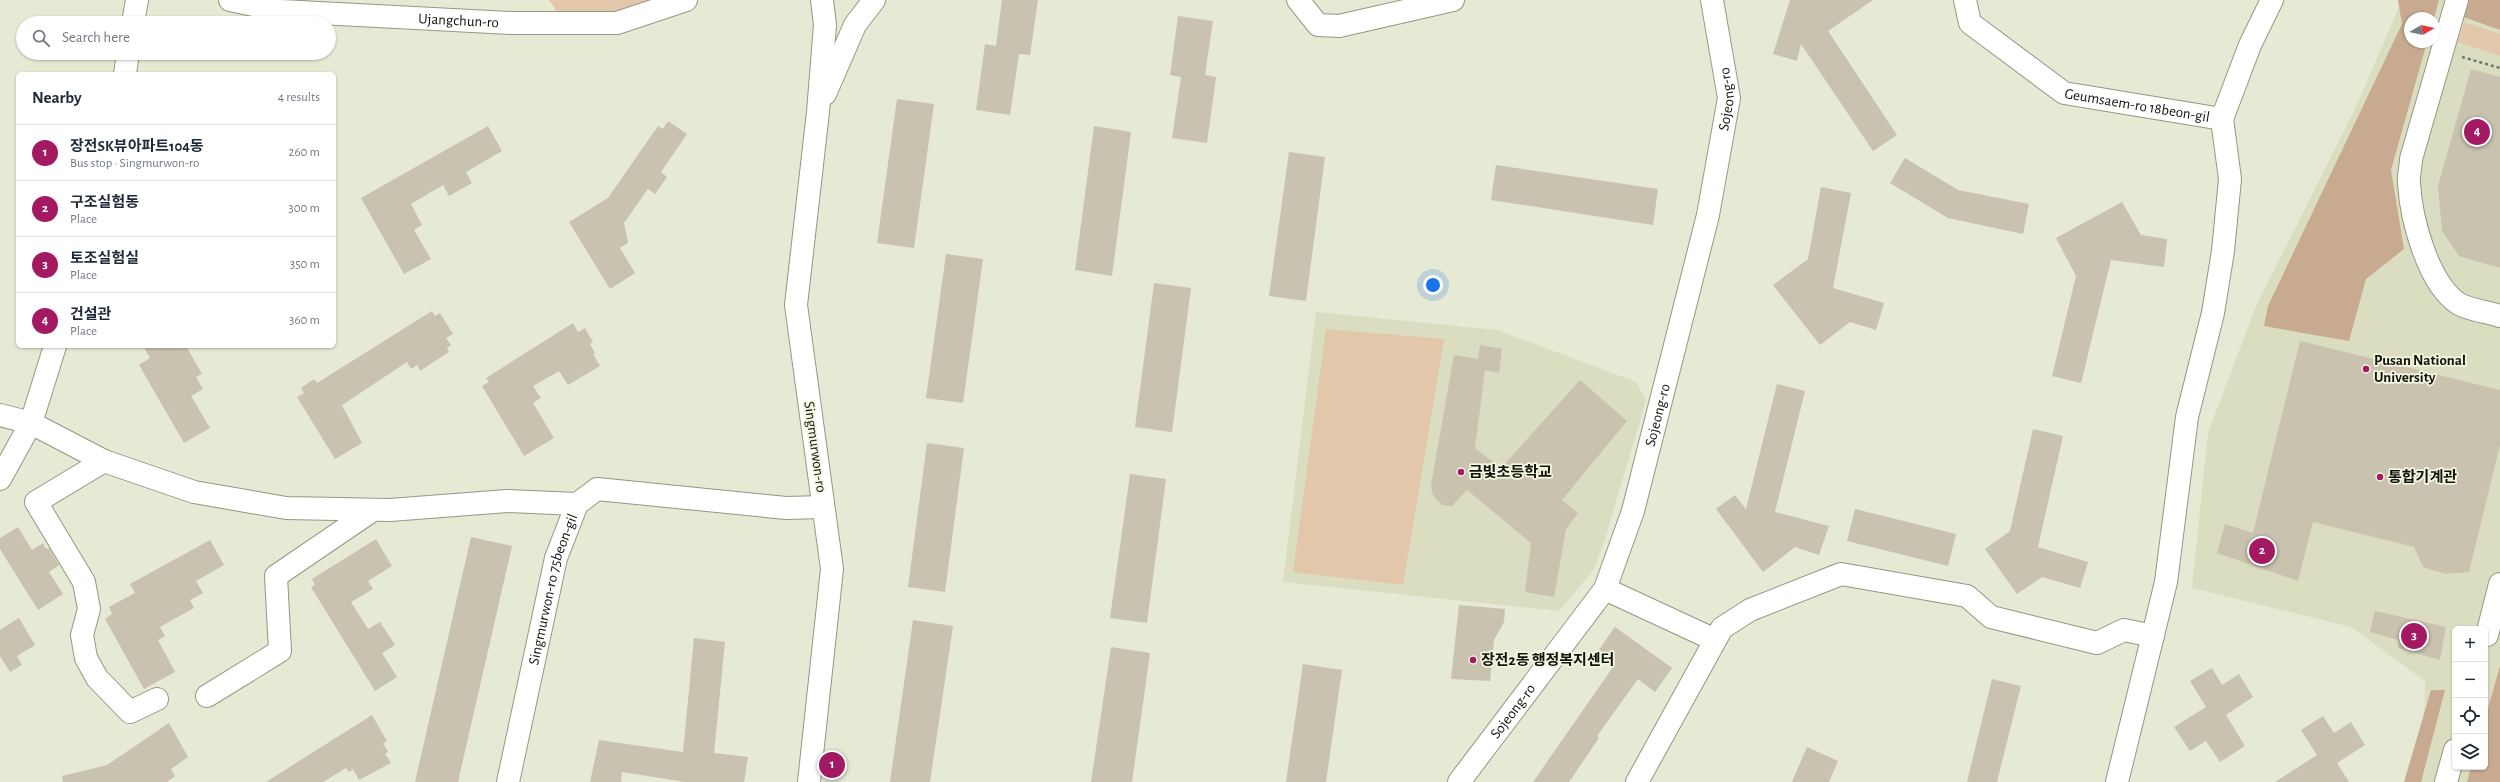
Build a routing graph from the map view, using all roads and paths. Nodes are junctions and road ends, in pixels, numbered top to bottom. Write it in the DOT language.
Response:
graph roads {
  1 [pos="137,0"];
  2 [pos="230,0"];
  3 [pos="686,0"];
  4 [pos="822,0"];
  5 [pos="874,0"];
  6 [pos="1298,0"];
  7 [pos="1454,0"];
  8 [pos="1712,0"];
  9 [pos="1965,0"];
  10 [pos="2272,0"];
  11 [pos="2457,0"];
  12 [pos="134,16"];
  13 [pos="2455,55"];
  14 [pos="127,60"];
  15 [pos="2500,68"];
  16 [pos="125,72"];
  17 [pos="818,112"];
  18 [pos="2222,119"];
  19 [pos="2500,316"];
  20 [pos="54,348"];
  21 [pos="0,415"];
  22 [pos="31,422"];
  23 [pos="104,461"];
  24 [pos="0,480"];
  25 [pos="577,504"];
  26 [pos="823,507"];
  27 [pos="373,510"];
  28 [pos="2500,584"];
  29 [pos="1605,589"];
  30 [pos="2491,635"];
  31 [pos="2153,636"];
  32 [pos="1715,640"];
  33 [pos="207,696"];
  34 [pos="157,699"];
  35 [pos="2452,761"];
  36 [pos="508,782"];
  37 [pos="809,782"];
  38 [pos="1460,782"];
  39 [pos="1638,782"];
  40 [pos="2117,782"];
  41 [pos="2446,782"];
  1 -- 12 [label="street"];
  2 -- 3 [label="street, Ujangchun-ro"];
  4 -- 17 [label="street, Singmurwon-ro"];
  5 -- 17 [label="street, Singmurwon-ro"];
  6 -- 7 [label="street"];
  8 -- 29 [label="street, Sojeong-ro"];
  9 -- 18 [label="street, Geumsaem-ro 18beon-gil"];
  10 -- 18 [label="street, Geumsaem-ro 18beon-gil"];
  11 -- 19 [label="street"];
  13 -- 15 [label="path"];
  14 -- 16 [label="street"];
  17 -- 26 [label="street, Singmurwon-ro"];
  18 -- 31 [label="street"];
  20 -- 22 [label="street"];
  21 -- 22 [label="street"];
  22 -- 23 [label="street"];
  22 -- 24 [label="street"];
  23 -- 27 [label="street"];
  23 -- 34 [label="street"];
  25 -- 26 [label="street, Singmurwon-ro 75beon-gil"];
  25 -- 27 [label="street"];
  25 -- 36 [label="street, Singmurwon-ro 75beon-gil"];
  26 -- 37 [label="street, Singmurwon-ro"];
  27 -- 33 [label="street"];
  28 -- 30 [label="street"];
  29 -- 32 [label="street"];
  29 -- 38 [label="street, Sojeong-ro"];
  31 -- 32 [label="street"];
  31 -- 40 [label="street"];
  32 -- 39 [label="street"];
  35 -- 41 [label="street"];
}
